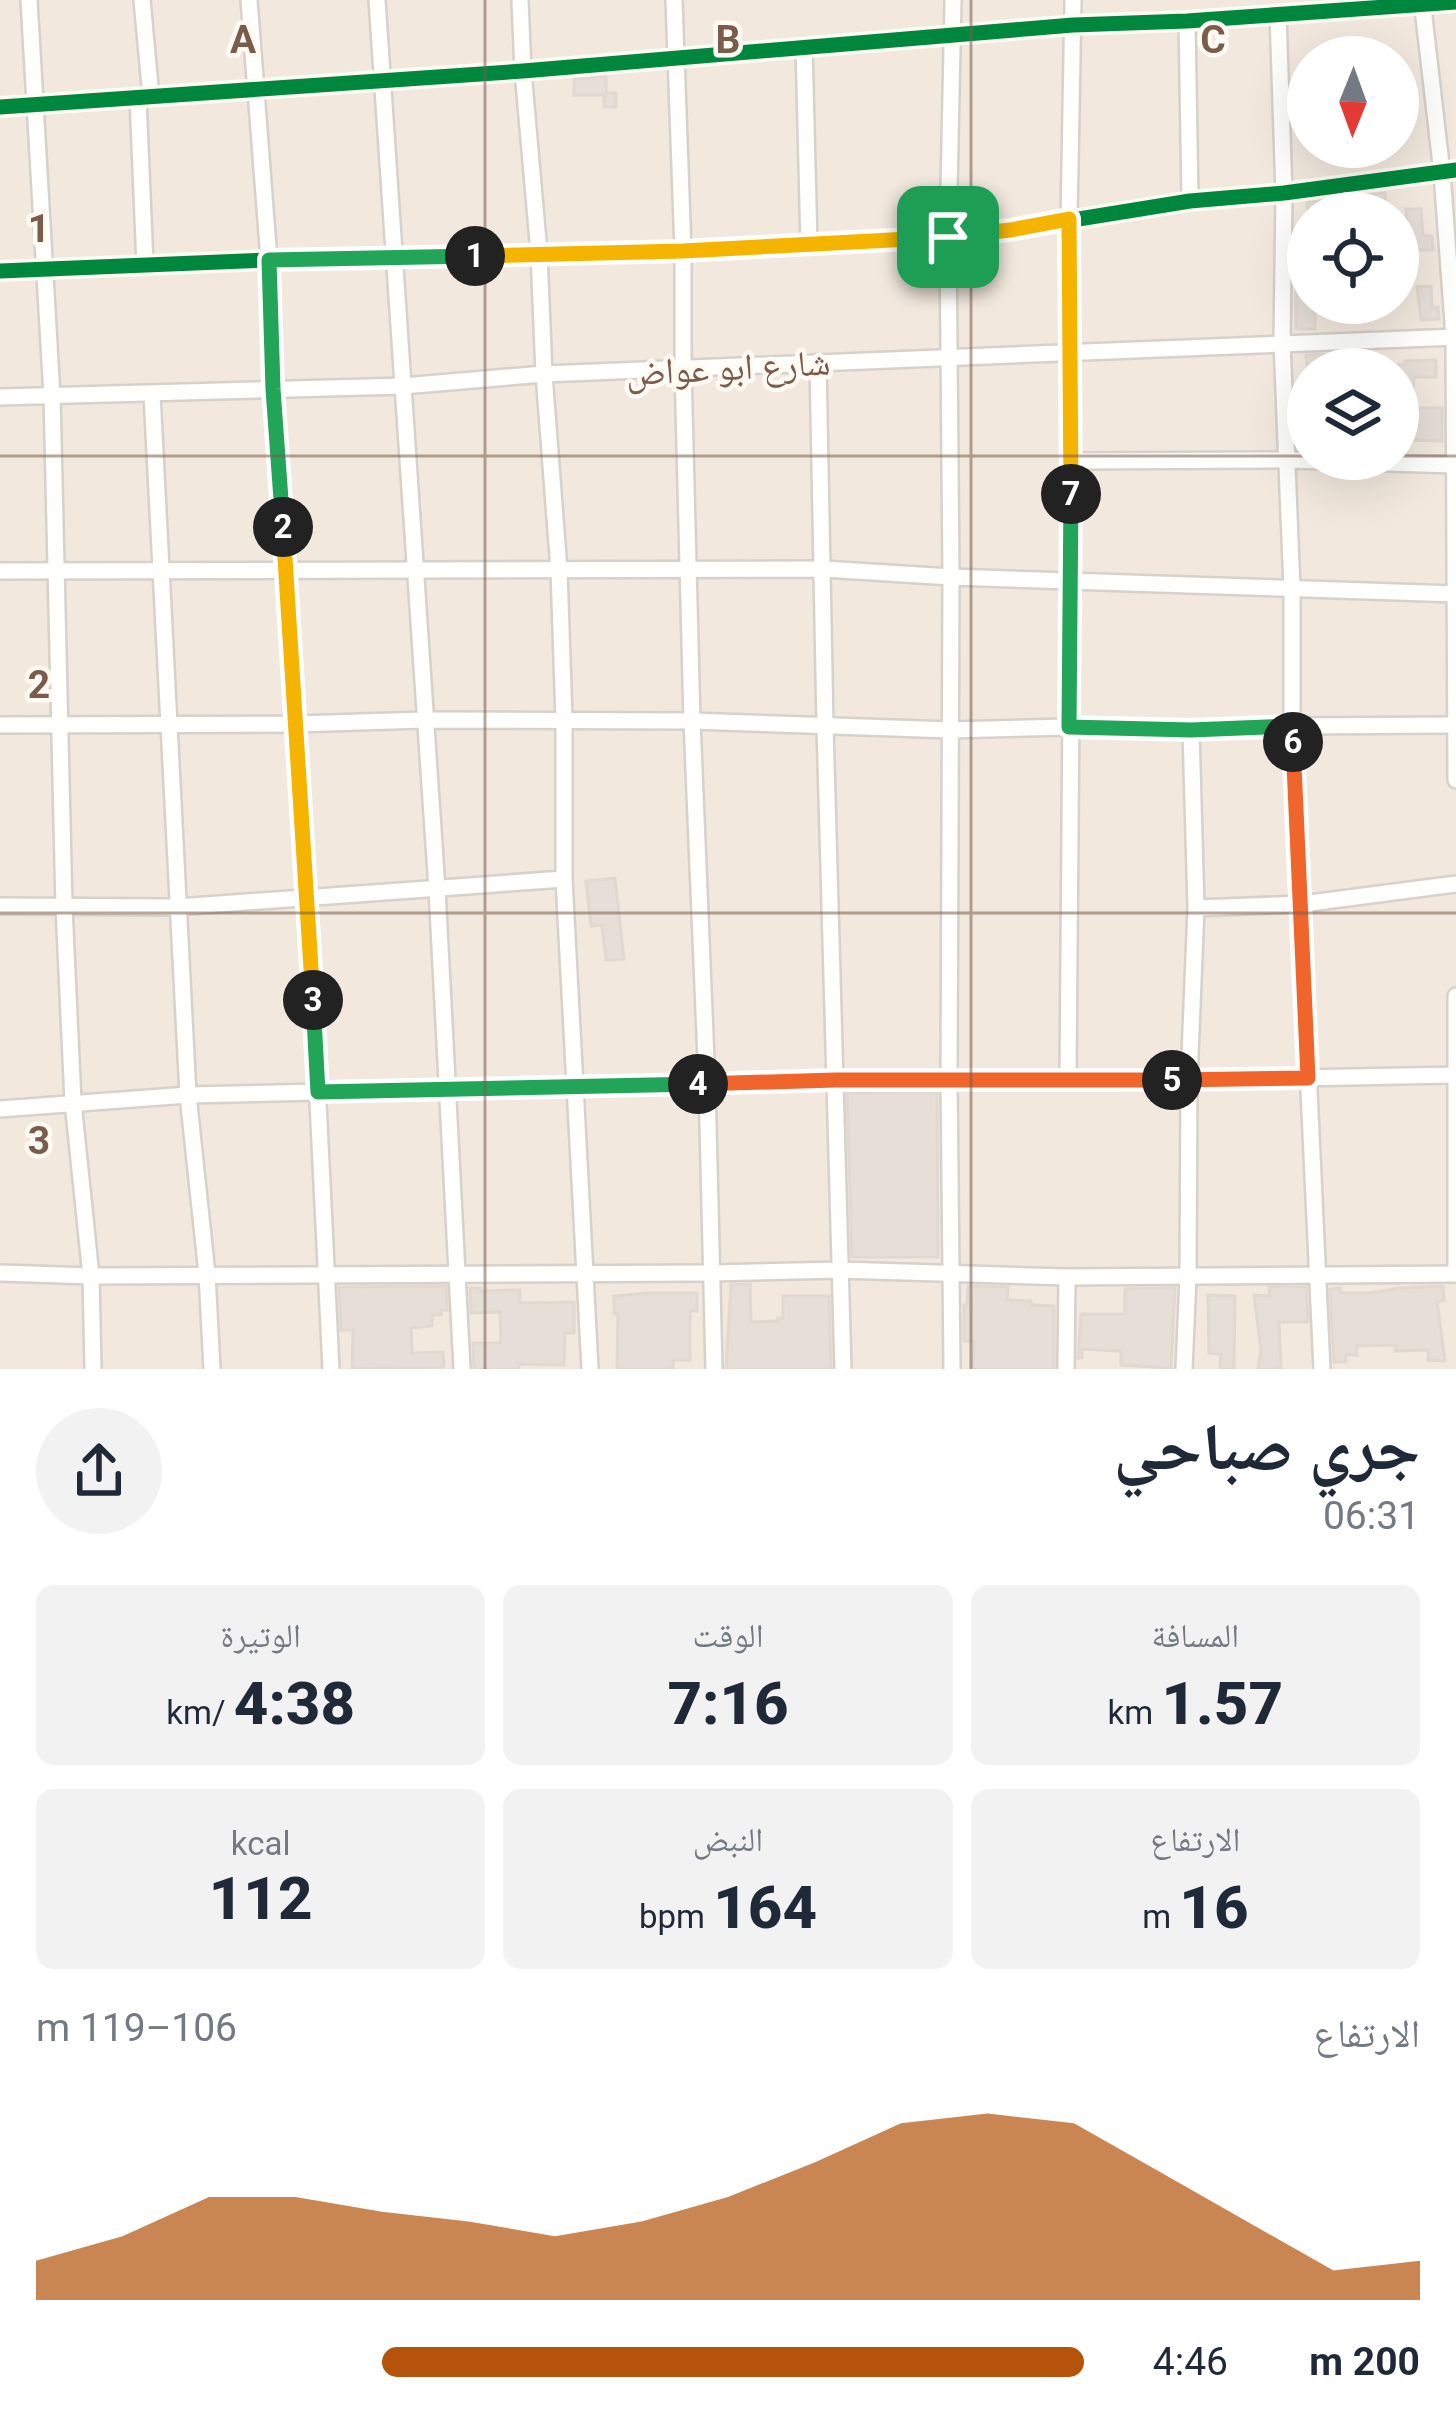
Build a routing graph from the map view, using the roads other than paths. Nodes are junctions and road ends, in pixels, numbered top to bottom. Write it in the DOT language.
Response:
graph roads {
  1 [pos="29,0"];
  2 [pos="142,0"];
  3 [pos="249,0"];
  4 [pos="377,0"];
  5 [pos="520,0"];
  6 [pos="674,0"];
  7 [pos="952,0"];
  8 [pos="1073,0"];
  9 [pos="1422,2"];
  10 [pos="1456,2"];
  11 [pos="1278,14"];
  12 [pos="1187,21"];
  13 [pos="1072,25"];
  14 [pos="953,35"];
  15 [pos="804,46"];
  16 [pos="676,58"];
  17 [pos="523,71"];
  18 [pos="382,82"];
  19 [pos="254,90"];
  20 [pos="144,98"];
  21 [pos="35,105"];
  22 [pos="0,106"];
  23 [pos="1449,171"];
  24 [pos="1284,193"];
  25 [pos="1190,201"];
  26 [pos="1069,219"];
  27 [pos="948,237"];
  28 [pos="808,245"];
  29 [pos="683,251"];
  30 [pos="539,253"];
  31 [pos="394,259"];
  32 [pos="269,260"];
  33 [pos="145,265"];
  34 [pos="0,271"];
  35 [pos="47,271"];
  36 [pos="1455,337"];
  37 [pos="1282,342"];
  38 [pos="1070,352"];
  39 [pos="950,358"];
  40 [pos="818,362"];
  41 [pos="683,369"];
  42 [pos="544,374"];
  43 [pos="403,386"];
  44 [pos="273,389"];
  45 [pos="152,394"];
  46 [pos="52,396"];
  47 [pos="0,397"];
  48 [pos="1287,440"];
  49 [pos="1287,460"];
  50 [pos="1071,461"];
  51 [pos="1419,464"];
  52 [pos="1455,465"];
  53 [pos="1289,480"];
  54 [pos="688,568"];
  55 [pos="824,569"];
  56 [pos="56,570"];
  57 [pos="162,570"];
  58 [pos="286,570"];
  59 [pos="559,570"];
  60 [pos="0,571"];
  61 [pos="416,571"];
  62 [pos="951,577"];
  63 [pos="1072,579"];
  64 [pos="1292,589"];
  65 [pos="1456,594"];
  66 [pos="424,720"];
  67 [pos="564,721"];
  68 [pos="692,721"];
  69 [pos="296,724"];
  70 [pos="0,725"];
  71 [pos="1455,725"];
  72 [pos="61,726"];
  73 [pos="169,726"];
  74 [pos="825,726"];
  75 [pos="1292,726"];
  76 [pos="1069,727"];
  77 [pos="951,730"];
  78 [pos="1191,730"];
  79 [pos="1456,747"];
  80 [pos="1456,781"];
  81 [pos="563,879"];
  82 [pos="1456,884"];
  83 [pos="437,889"];
  84 [pos="308,897"];
  85 [pos="1302,904"];
  86 [pos="0,906"];
  87 [pos="64,907"];
  88 [pos="178,907"];
  89 [pos="1196,908"];
  90 [pos="1456,996"];
  91 [pos="1455,1076"];
  92 [pos="1308,1078"];
  93 [pos="949,1079"];
  94 [pos="835,1080"];
  95 [pos="1068,1080"];
  96 [pos="1189,1080"];
  97 [pos="707,1084"];
  98 [pos="577,1087"];
  99 [pos="447,1089"];
  100 [pos="318,1092"];
  101 [pos="188,1095"];
  102 [pos="74,1102"];
  103 [pos="0,1108"];
  104 [pos="840,1270"];
  105 [pos="0,1273"];
  106 [pos="207,1274"];
  107 [pos="327,1274"];
  108 [pos="457,1274"];
  109 [pos="587,1274"];
  110 [pos="712,1274"];
  111 [pos="951,1274"];
  112 [pos="1456,1274"];
  113 [pos="91,1276"];
  114 [pos="1316,1276"];
  115 [pos="1067,1277"];
  116 [pos="1188,1277"];
  117 [pos="92,1369"];
  118 [pos="212,1369"];
  119 [pos="332,1369"];
  120 [pos="462,1369"];
  121 [pos="590,1369"];
  122 [pos="714,1369"];
  123 [pos="843,1369"];
  124 [pos="952,1369"];
  125 [pos="1066,1369"];
  126 [pos="1184,1369"];
  127 [pos="1322,1369"];
  1 -- 21 [label="street"];
  2 -- 20 [label="street"];
  3 -- 19 [label="street"];
  4 -- 18 [label="street"];
  5 -- 17 [label="street"];
  6 -- 16 [label="street"];
  7 -- 14 [label="street"];
  8 -- 13 [label="street"];
  9 -- 10 [label="street"];
  9 -- 11 [label="street"];
  9 -- 23 [label="street"];
  11 -- 12 [label="street"];
  11 -- 24 [label="street"];
  12 -- 13 [label="street"];
  12 -- 25 [label="street"];
  13 -- 14 [label="street"];
  13 -- 26 [label="street"];
  14 -- 15 [label="street"];
  14 -- 27 [label="street"];
  15 -- 16 [label="street"];
  15 -- 28 [label="street"];
  16 -- 17 [label="street"];
  16 -- 29 [label="street"];
  17 -- 18 [label="street"];
  17 -- 30 [label="street"];
  18 -- 19 [label="street"];
  18 -- 31 [label="street"];
  19 -- 20 [label="street"];
  19 -- 32 [label="street"];
  20 -- 21 [label="street"];
  20 -- 33 [label="street"];
  21 -- 22 [label="street"];
  21 -- 35 [label="street"];
  23 -- 24 [label="street"];
  23 -- 36 [label="street"];
  24 -- 25 [label="street"];
  24 -- 37 [label="street"];
  25 -- 26 [label="street"];
  26 -- 27 [label="street"];
  26 -- 38 [label="street"];
  27 -- 28 [label="street"];
  27 -- 39 [label="street"];
  28 -- 29 [label="street"];
  29 -- 30 [label="street"];
  29 -- 41 [label="street"];
  30 -- 31 [label="street"];
  30 -- 42 [label="street"];
  31 -- 32 [label="street"];
  31 -- 43 [label="street"];
  32 -- 33 [label="street"];
  32 -- 44 [label="street"];
  33 -- 35 [label="street"];
  34 -- 35 [label="street"];
  35 -- 46 [label="street"];
  36 -- 37 [label="street, شارع ابو عواض"];
  36 -- 52 [label="street"];
  37 -- 38 [label="street, شارع ابو عواض"];
  37 -- 48 [label="street"];
  38 -- 39 [label="street, شارع ابو عواض"];
  38 -- 50 [label="street"];
  39 -- 40 [label="street, شارع ابو عواض"];
  39 -- 62 [label="street"];
  40 -- 41 [label="street, شارع ابو عواض"];
  40 -- 55 [label="street"];
  41 -- 42 [label="street, شارع ابو عواض"];
  41 -- 54 [label="street"];
  42 -- 43 [label="street, شارع ابو عواض"];
  42 -- 59 [label="street"];
  43 -- 44 [label="street, شارع ابو عواض"];
  43 -- 61 [label="street"];
  44 -- 45 [label="street, شارع ابو عواض"];
  44 -- 58 [label="street"];
  45 -- 46 [label="street, شارع ابو عواض"];
  45 -- 57 [label="street"];
  46 -- 47 [label="street, شارع ابو عواض"];
  46 -- 56 [label="street"];
  49 -- 50 [label="street"];
  50 -- 63 [label="street"];
  51 -- 52 [label="street"];
  52 -- 65 [label="street"];
  53 -- 64 [label="street"];
  54 -- 55 [label="street"];
  54 -- 59 [label="street"];
  54 -- 68 [label="street"];
  55 -- 62 [label="street"];
  55 -- 74 [label="street"];
  56 -- 57 [label="street"];
  56 -- 60 [label="street"];
  56 -- 72 [label="street"];
  57 -- 58 [label="street"];
  57 -- 73 [label="street"];
  58 -- 61 [label="street"];
  58 -- 69 [label="street"];
  59 -- 61 [label="street"];
  59 -- 67 [label="street"];
  61 -- 66 [label="street"];
  62 -- 63 [label="street"];
  62 -- 77 [label="street"];
  63 -- 64 [label="street"];
  63 -- 76 [label="street"];
  64 -- 65 [label="street"];
  64 -- 75 [label="street"];
  65 -- 71 [label="street"];
  66 -- 67 [label="street"];
  66 -- 69 [label="street"];
  66 -- 83 [label="street"];
  67 -- 68 [label="street"];
  67 -- 81 [label="street"];
  68 -- 74 [label="street"];
  68 -- 97 [label="street"];
  69 -- 73 [label="street"];
  69 -- 84 [label="street"];
  70 -- 72 [label="street"];
  71 -- 75 [label="street"];
  71 -- 79 [label="street"];
  72 -- 73 [label="street"];
  72 -- 87 [label="street"];
  73 -- 88 [label="street"];
  74 -- 77 [label="street"];
  74 -- 94 [label="street"];
  75 -- 78 [label="street"];
  75 -- 85 [label="street"];
  76 -- 77 [label="street"];
  76 -- 78 [label="street"];
  76 -- 95 [label="street"];
  77 -- 93 [label="street"];
  78 -- 89 [label="street"];
  79 -- 80 [label="street"];
  81 -- 83 [label="street"];
  81 -- 98 [label="street"];
  82 -- 85 [label="street"];
  83 -- 84 [label="street"];
  83 -- 99 [label="street"];
  84 -- 88 [label="street"];
  84 -- 100 [label="street"];
  85 -- 89 [label="street"];
  85 -- 92 [label="street"];
  86 -- 87 [label="street"];
  87 -- 88 [label="street"];
  87 -- 102 [label="street"];
  88 -- 101 [label="street"];
  89 -- 96 [label="street"];
  90 -- 91 [label="street"];
  91 -- 92 [label="street"];
  91 -- 112 [label="street"];
  92 -- 96 [label="street"];
  92 -- 114 [label="street"];
  93 -- 94 [label="street"];
  93 -- 95 [label="street"];
  93 -- 111 [label="street"];
  94 -- 97 [label="street"];
  94 -- 104 [label="street"];
  95 -- 96 [label="street"];
  96 -- 116 [label="street"];
  97 -- 98 [label="street"];
  97 -- 110 [label="street"];
  98 -- 99 [label="street"];
  98 -- 109 [label="street"];
  99 -- 100 [label="street"];
  99 -- 108 [label="street"];
  100 -- 101 [label="street"];
  100 -- 107 [label="street"];
  101 -- 102 [label="street"];
  101 -- 106 [label="street"];
  102 -- 103 [label="street"];
  102 -- 113 [label="street"];
  104 -- 110 [label="street"];
  104 -- 111 [label="street"];
  104 -- 123 [label="street"];
  105 -- 113 [label="street"];
  106 -- 107 [label="street"];
  106 -- 113 [label="street"];
  106 -- 118 [label="street"];
  107 -- 108 [label="street"];
  107 -- 119 [label="street"];
  108 -- 109 [label="street"];
  108 -- 120 [label="street"];
  109 -- 110 [label="street"];
  109 -- 121 [label="street"];
  110 -- 122 [label="street"];
  111 -- 115 [label="street"];
  111 -- 124 [label="street"];
  112 -- 114 [label="street"];
  113 -- 117 [label="street"];
  114 -- 116 [label="street"];
  114 -- 127 [label="street"];
  115 -- 116 [label="street"];
  115 -- 125 [label="street"];
  116 -- 126 [label="street"];
}
